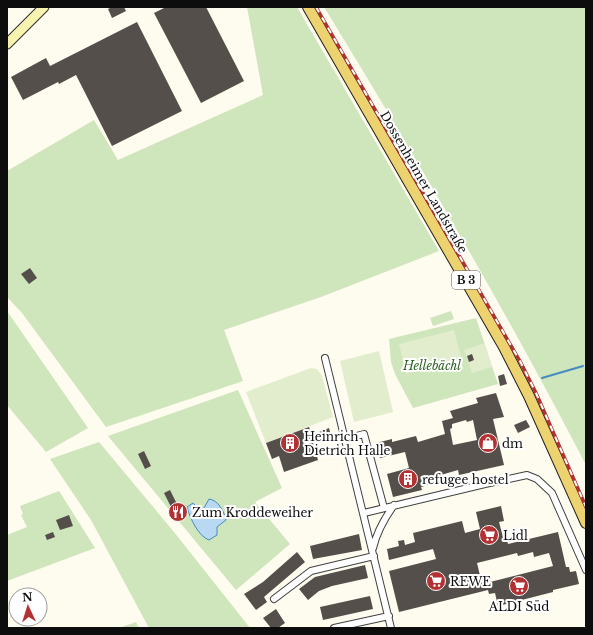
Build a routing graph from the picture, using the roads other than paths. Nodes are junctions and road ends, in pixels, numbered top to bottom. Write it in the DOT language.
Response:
graph roads {
  1 [pos="44,7"];
  2 [pos="308,7"];
  3 [pos="7,44"];
  4 [pos="325,358"];
  5 [pos="345,439"];
  6 [pos="394,506"];
  7 [pos="384,508"];
  8 [pos="364,513"];
  9 [pos="586,524"];
  10 [pos="372,549"];
  11 [pos="374,556"];
  12 [pos="586,570"];
  13 [pos="274,599"];
  14 [pos="389,616"];
  15 [pos="334,628"];
  16 [pos="391,628"];
  1 -- 3 [label="main road"];
  2 -- 9 [label="main road, Dossenheimer Landstraße / B 3"];
  4 -- 5 [label="street"];
  5 -- 7 [label="street"];
  5 -- 8 [label="street"];
  6 -- 7 [label="street"];
  6 -- 10 [label="street"];
  6 -- 12 [label="street"];
  7 -- 8 [label="street"];
  8 -- 10 [label="street"];
  10 -- 11 [label="street"];
  11 -- 13 [label="street"];
  11 -- 14 [label="street"];
  14 -- 15 [label="street"];
  14 -- 16 [label="street"];
}
